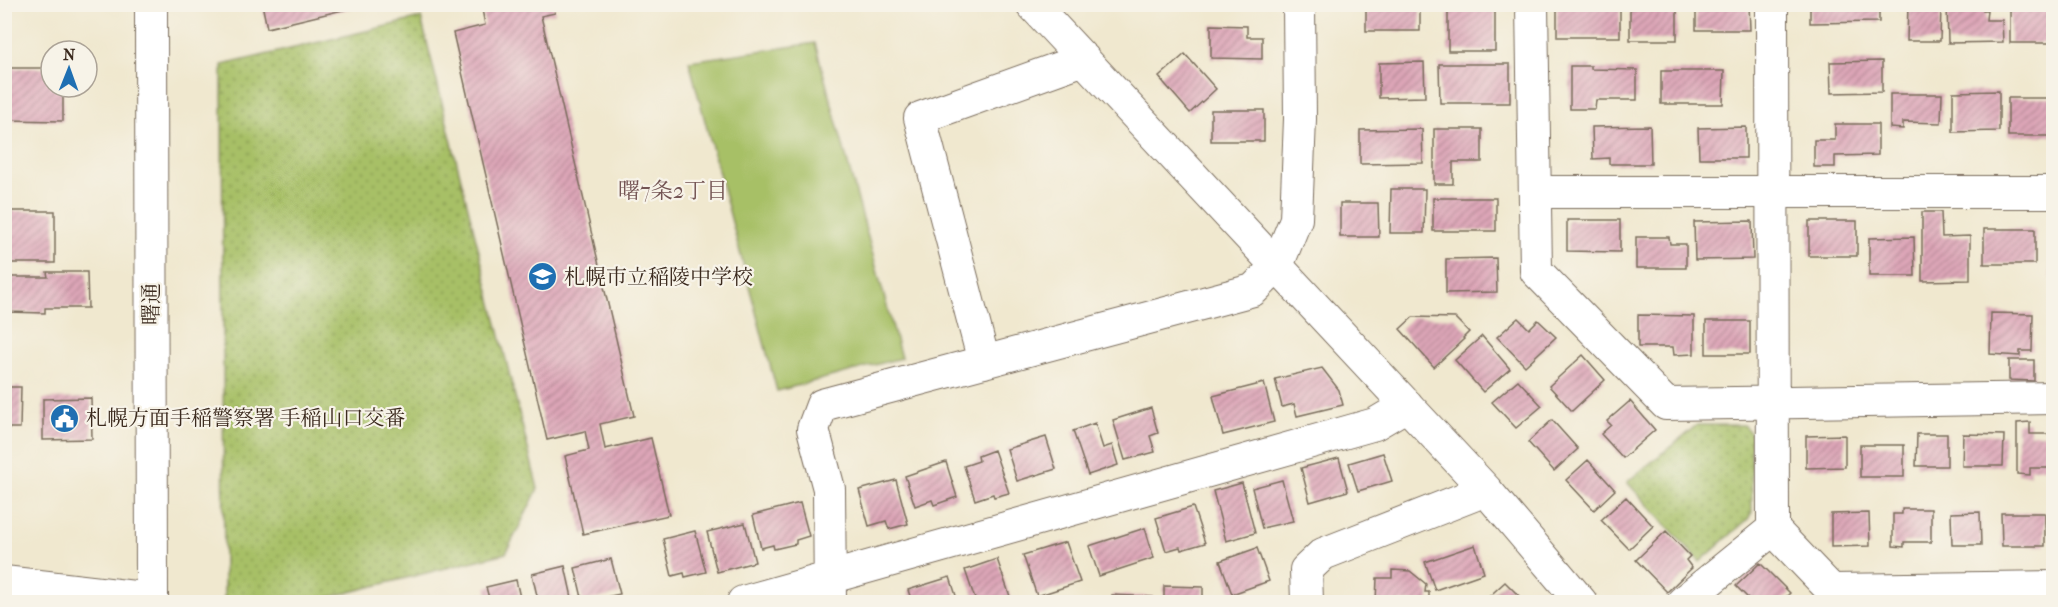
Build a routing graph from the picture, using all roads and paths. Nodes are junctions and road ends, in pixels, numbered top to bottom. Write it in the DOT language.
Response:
graph roads {
  1 [pos="151,4"];
  2 [pos="1299,4"];
  3 [pos="1532,4"];
  4 [pos="1772,4"];
  5 [pos="1042,9"];
  6 [pos="1084,59"];
  7 [pos="1535,192"];
  8 [pos="2054,192"];
  9 [pos="1772,193"];
  10 [pos="1277,266"];
  11 [pos="984,362"];
  12 [pos="2054,398"];
  13 [pos="1773,401"];
  14 [pos="1407,405"];
  15 [pos="1486,490"];
  16 [pos="1773,529"];
  17 [pos="4,582"];
  18 [pos="2054,587"];
  19 [pos="830,590"];
  20 [pos="1837,596"];
  21 [pos="152,601"];
  22 [pos="743,603"];
  23 [pos="1307,603"];
  24 [pos="1581,603"];
  25 [pos="1683,603"];
  1 -- 21 [label="street, 曙通"];
  2 -- 10 [label="street"];
  3 -- 7 [label="street"];
  4 -- 9 [label="street"];
  5 -- 6 [label="street"];
  6 -- 10 [label="street"];
  6 -- 11 [label="street"];
  7 -- 9 [label="street"];
  7 -- 13 [label="street"];
  8 -- 9 [label="street"];
  9 -- 13 [label="street"];
  10 -- 11 [label="street"];
  10 -- 14 [label="street"];
  11 -- 19 [label="street"];
  12 -- 13 [label="street"];
  13 -- 16 [label="street"];
  14 -- 15 [label="street"];
  14 -- 19 [label="street"];
  15 -- 23 [label="street"];
  15 -- 24 [label="street"];
  16 -- 20 [label="street"];
  16 -- 25 [label="street"];
  17 -- 21 [label="street"];
  18 -- 20 [label="street"];
  19 -- 22 [label="street"];
}
